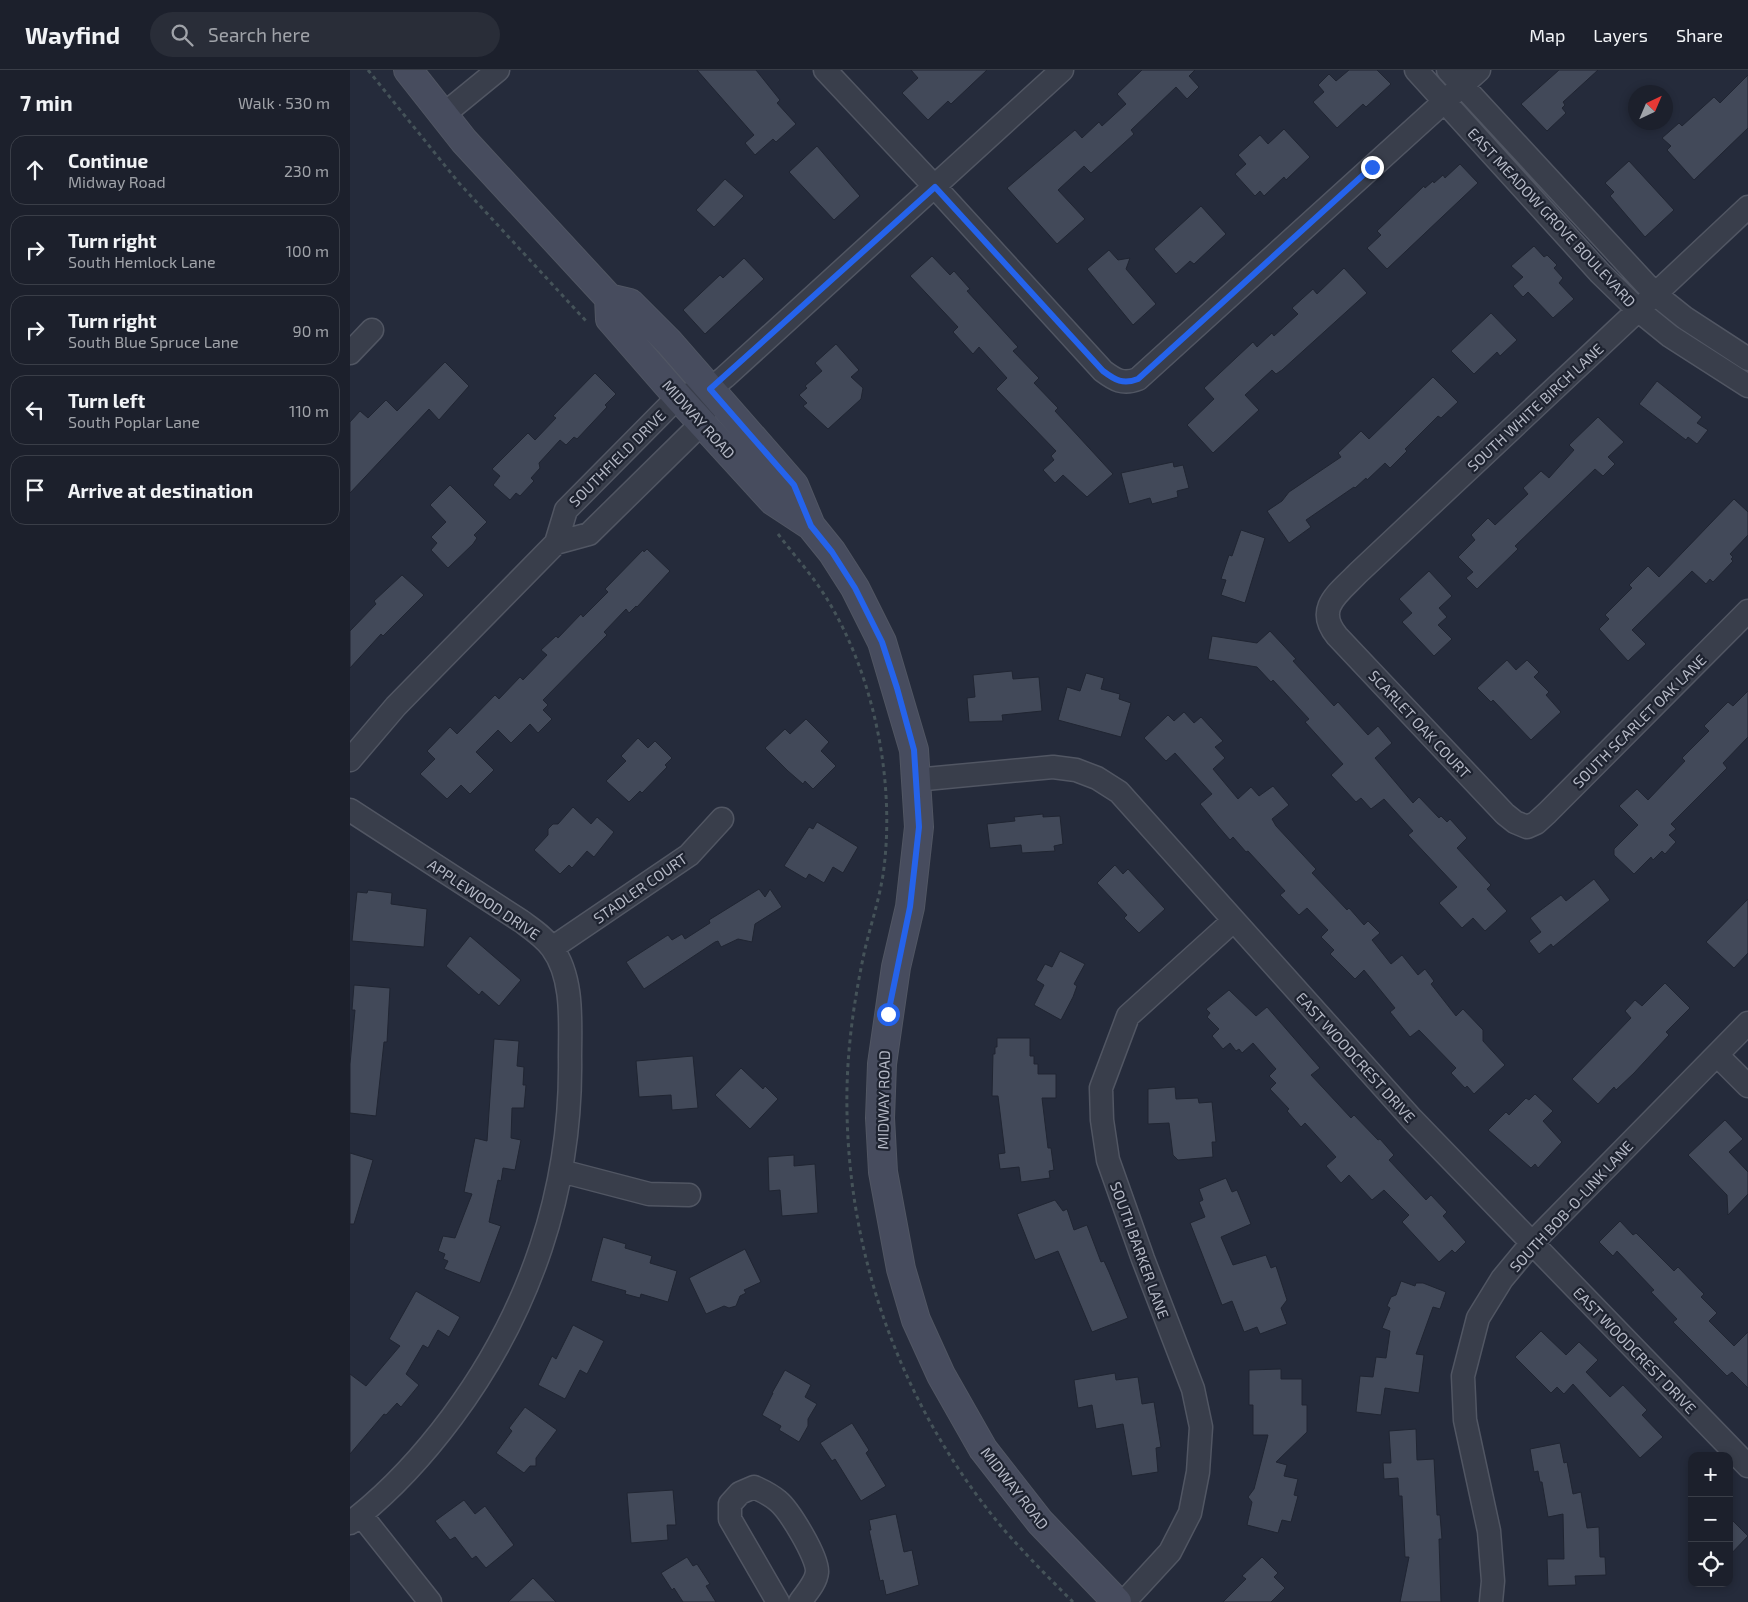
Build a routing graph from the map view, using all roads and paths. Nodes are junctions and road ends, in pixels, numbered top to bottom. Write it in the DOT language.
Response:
graph roads {
  1 [pos="368,70"];
  2 [pos="408,70"];
  3 [pos="498,70"];
  4 [pos="825,70"];
  5 [pos="1062,70"];
  6 [pos="1416,70"];
  7 [pos="1478,70"];
  8 [pos="1455,78"];
  9 [pos="1444,101"];
  10 [pos="443,115"];
  11 [pos="935,187"];
  12 [pos="1748,207"];
  13 [pos="1655,294"];
  14 [pos="609,298"];
  15 [pos="1638,310"];
  16 [pos="592,327"];
  17 [pos="372,330"];
  18 [pos="350,353"];
  19 [pos="1748,359"];
  20 [pos="1748,386"];
  21 [pos="710,389"];
  22 [pos="678,397"];
  23 [pos="702,423"];
  24 [pos="811,526"];
  25 [pos="776,532"];
  26 [pos="556,543"];
  27 [pos="1327,610"];
  28 [pos="1748,611"];
  29 [pos="350,760"];
  30 [pos="915,780"];
  31 [pos="350,810"];
  32 [pos="722,819"];
  33 [pos="1527,827"];
  34 [pos="1233,921"];
  35 [pos="552,948"];
  36 [pos="1748,1023"];
  37 [pos="1717,1055"];
  38 [pos="1748,1086"];
  39 [pos="561,1171"];
  40 [pos="689,1195"];
  41 [pos="1531,1244"];
  42 [pos="1748,1466"];
  43 [pos="355,1519"];
  44 [pos="430,1602"];
  45 [pos="778,1602"];
  46 [pos="800,1602"];
  47 [pos="1073,1602"];
  48 [pos="1117,1602"];
  49 [pos="1124,1602"];
  50 [pos="1491,1602"];
  1 -- 16 [label="path"];
  2 -- 10 [label="main road, MIDWAY ROAD"];
  3 -- 10 [label="street"];
  4 -- 11 [label="street"];
  5 -- 11 [label="street"];
  6 -- 9 [label="street, EAST MEADOW GROVE BOULEVARD"];
  7 -- 8 [label="street"];
  8 -- 9 [label="street"];
  8 -- 13 [label="street, EAST MEADOW GROVE BOULEVARD"];
  9 -- 11 [label="street"];
  9 -- 15 [label="street, EAST MEADOW GROVE BOULEVARD"];
  10 -- 14 [label="main road, MIDWAY ROAD"];
  11 -- 21 [label="street"];
  12 -- 13 [label="street, SOUTH WHITE BIRCH LANE"];
  13 -- 15 [label="street, SOUTH WHITE BIRCH LANE"];
  13 -- 19 [label="street, EAST MEADOW GROVE BOULEVARD"];
  14 -- 21 [label="main road, MIDWAY ROAD"];
  14 -- 22 [label="main road, MIDWAY ROAD"];
  15 -- 20 [label="street, EAST MEADOW GROVE BOULEVARD"];
  15 -- 27 [label="street, SOUTH WHITE BIRCH LANE"];
  17 -- 18 [label="street"];
  21 -- 22 [label="street, SOUTHFIELD DRIVE"];
  21 -- 23 [label="street"];
  21 -- 24 [label="main road, MIDWAY ROAD"];
  22 -- 23 [label="main road, MIDWAY ROAD"];
  22 -- 26 [label="street, SOUTHFIELD DRIVE"];
  23 -- 24 [label="main road, MIDWAY ROAD"];
  23 -- 26 [label="street"];
  24 -- 30 [label="main road, MIDWAY ROAD"];
  25 -- 47 [label="path"];
  26 -- 29 [label="street, SOUTHFIELD DRIVE"];
  27 -- 33 [label="street, SCARLET OAK COURT"];
  28 -- 33 [label="street, SOUTH SCARLET OAK LANE"];
  30 -- 34 [label="street, EAST WOODCREST DRIVE"];
  30 -- 48 [label="main road, MIDWAY ROAD"];
  31 -- 35 [label="street, APPLEWOOD DRIVE"];
  32 -- 35 [label="street, STADLER COURT"];
  34 -- 41 [label="street, EAST WOODCREST DRIVE"];
  34 -- 49 [label="street, SOUTH BARKER LANE"];
  35 -- 39 [label="street, APPLEWOOD DRIVE"];
  36 -- 37 [label="street, SOUTH BOB-O-LINK LANE"];
  37 -- 38 [label="street"];
  37 -- 41 [label="street, SOUTH BOB-O-LINK LANE"];
  39 -- 40 [label="street"];
  39 -- 43 [label="street, APPLEWOOD DRIVE"];
  41 -- 42 [label="street, EAST WOODCREST DRIVE"];
  41 -- 50 [label="street, SOUTH BOB-O-LINK LANE"];
  43 -- 44 [label="street"];
  45 -- 46 [label="street"];
}
